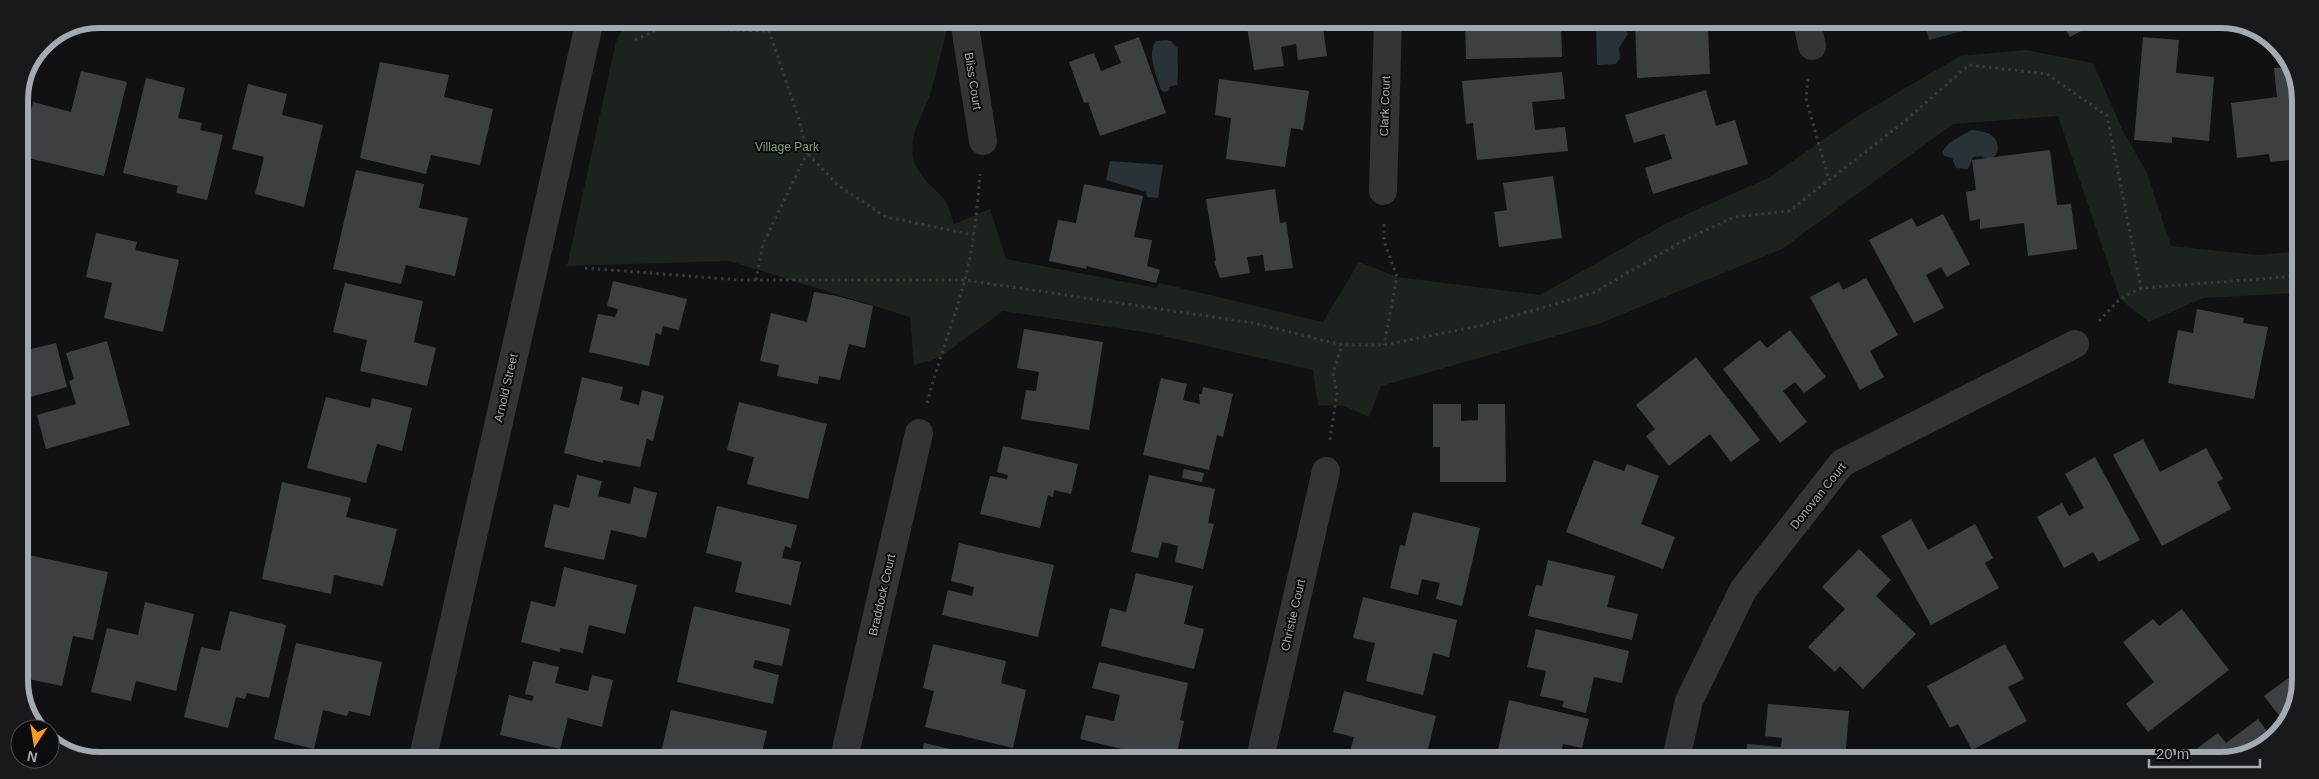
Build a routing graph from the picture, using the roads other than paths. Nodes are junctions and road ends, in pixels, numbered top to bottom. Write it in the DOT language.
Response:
graph roads {
  1 [pos="588,28"];
  2 [pos="965,28"];
  3 [pos="1388,28"];
  4 [pos="983,141"];
  5 [pos="1383,191"];
  6 [pos="2076,344"];
  7 [pos="919,433"];
  8 [pos="1326,471"];
  9 [pos="424,752"];
  10 [pos="845,752"];
  11 [pos="1261,752"];
  12 [pos="1678,752"];
  1 -- 9 [label="street, Arnold Street"];
  2 -- 4 [label="street, Bliss Court"];
  3 -- 5 [label="street, Clark Court"];
  6 -- 12 [label="street, Donovan Court"];
  7 -- 10 [label="street, Braddock Court"];
  8 -- 11 [label="street, Christie Court"];
}
